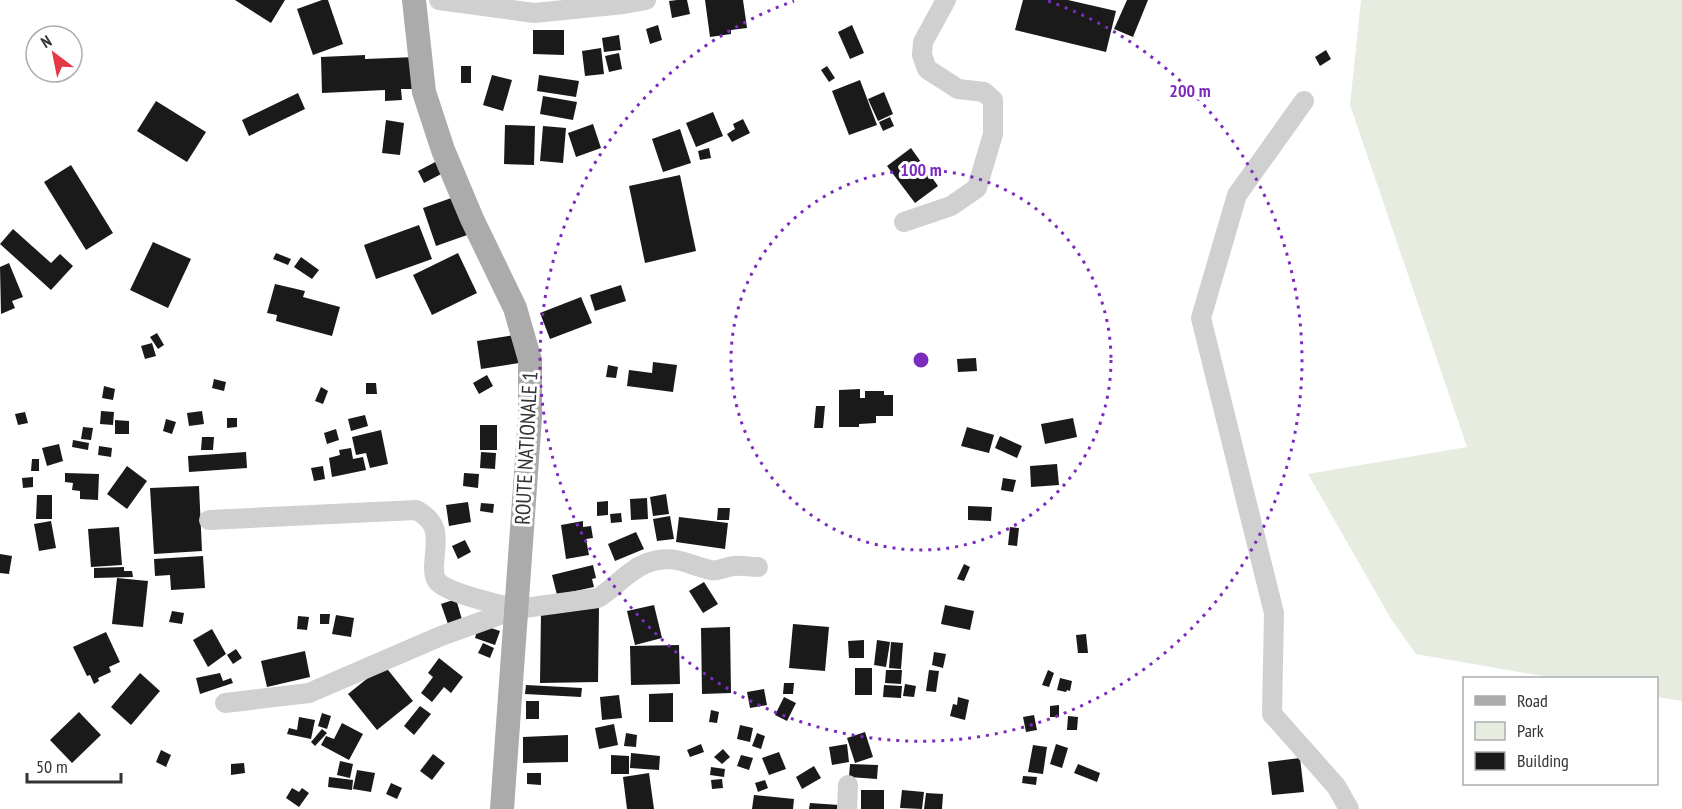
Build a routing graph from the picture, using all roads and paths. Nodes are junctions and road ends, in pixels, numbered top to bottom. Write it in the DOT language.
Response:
graph roads {
  1 [pos="414,0"];
  2 [pos="439,0"];
  3 [pos="646,0"];
  4 [pos="946,0"];
  5 [pos="1304,101"];
  6 [pos="904,222"];
  7 [pos="209,520"];
  8 [pos="758,567"];
  9 [pos="517,609"];
  10 [pos="225,703"];
  11 [pos="848,785"];
  12 [pos="502,809"];
  13 [pos="847,809"];
  14 [pos="1349,809"];
  1 -- 9 [label="main road, ROUTE NATIONALE 1"];
  2 -- 3 [label="street"];
  4 -- 6 [label="street"];
  5 -- 14 [label="street"];
  7 -- 9 [label="street"];
  8 -- 9 [label="street"];
  9 -- 10 [label="street"];
  9 -- 12 [label="main road, ROUTE NATIONALE 1"];
  11 -- 13 [label="street"];
}
